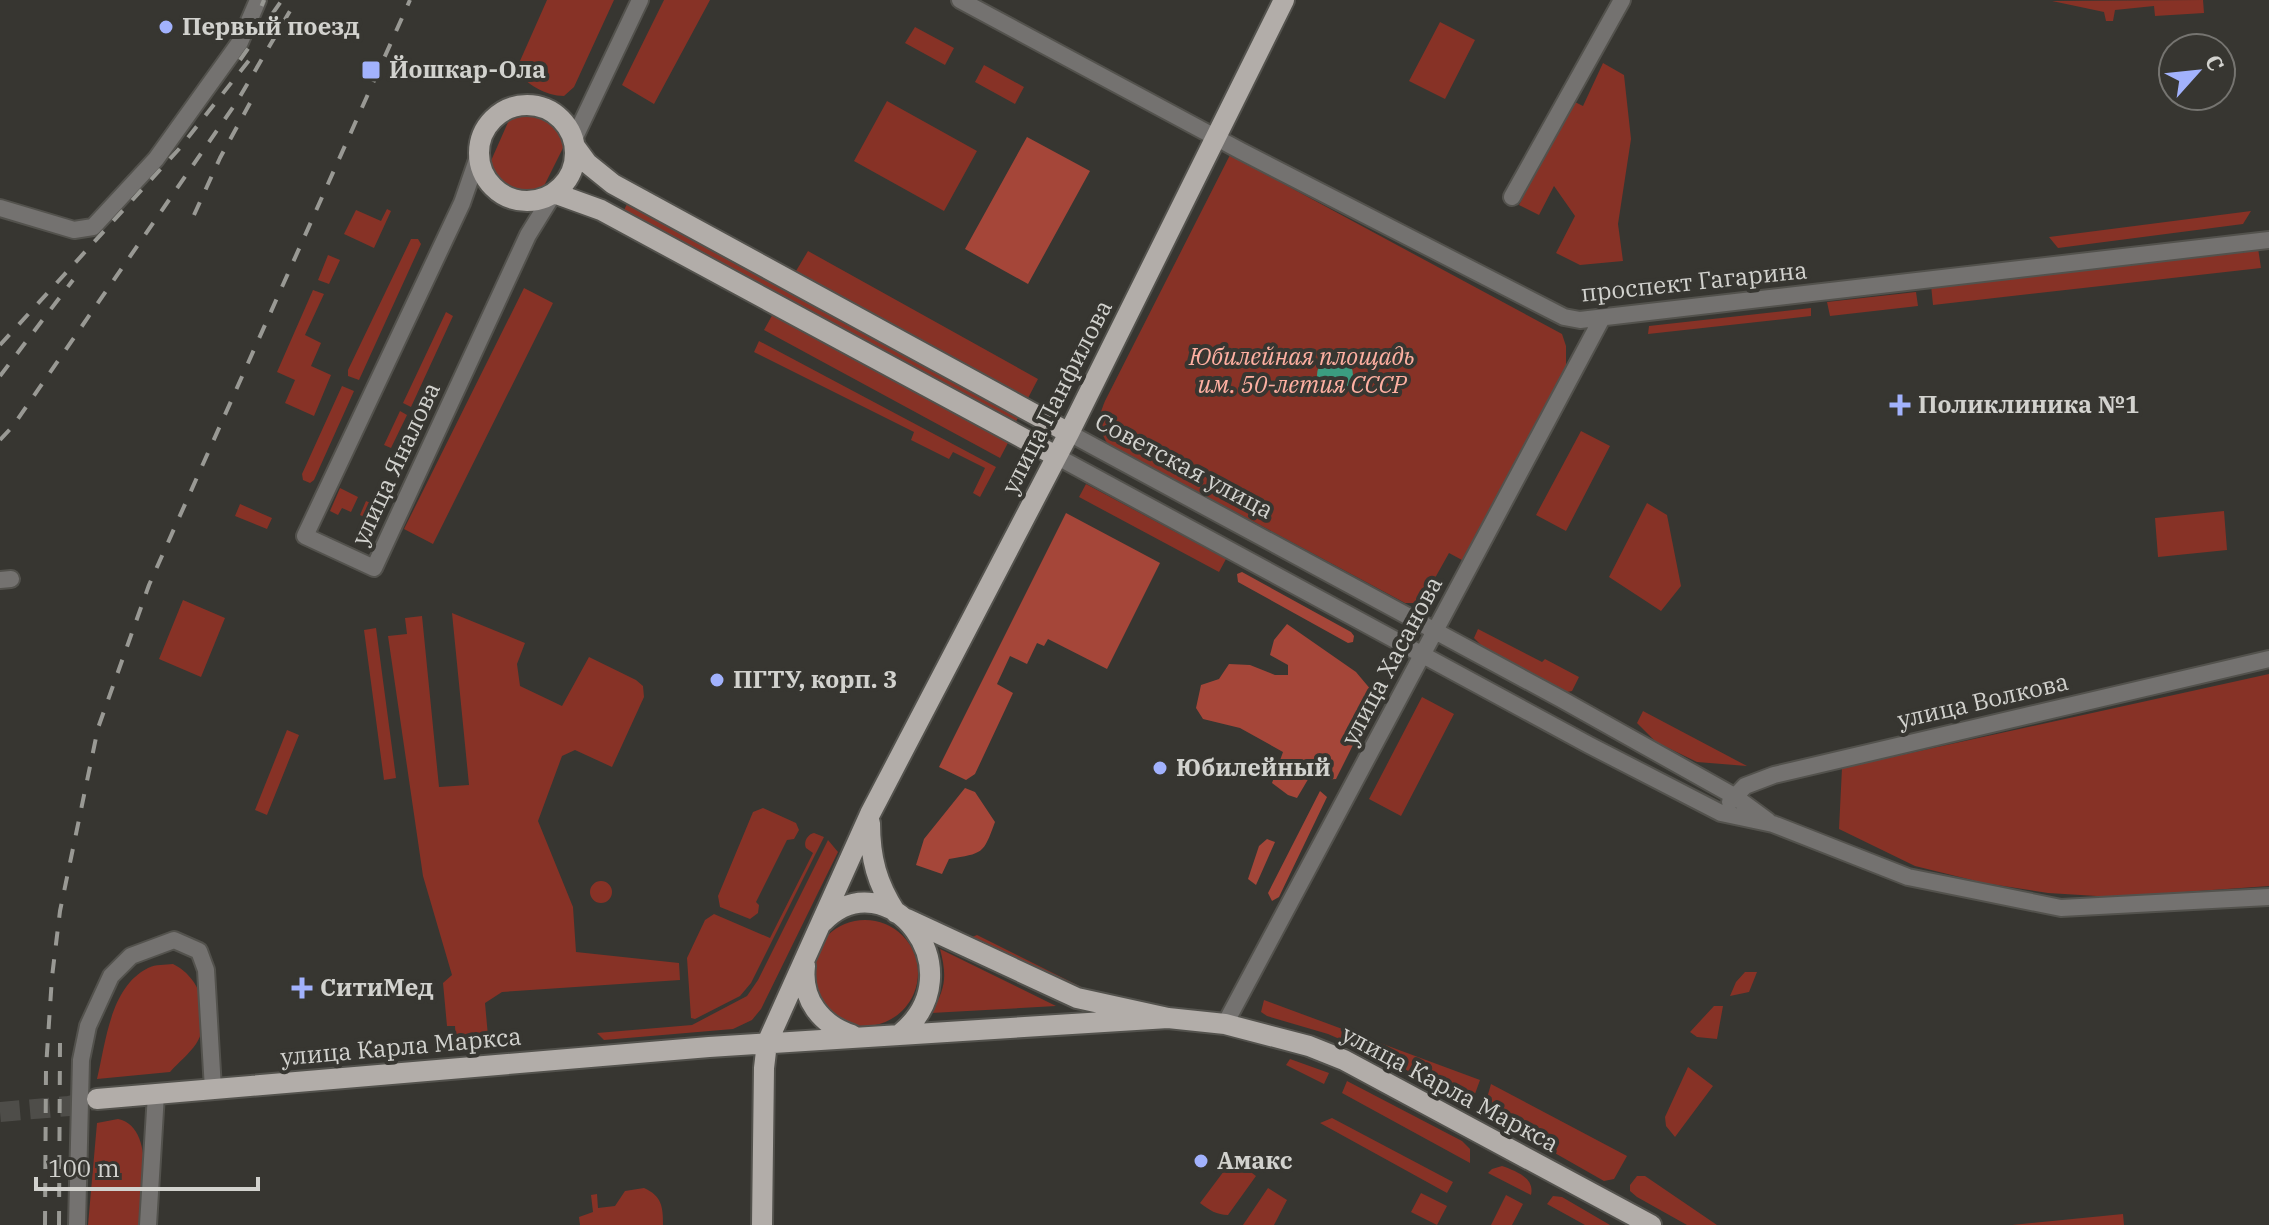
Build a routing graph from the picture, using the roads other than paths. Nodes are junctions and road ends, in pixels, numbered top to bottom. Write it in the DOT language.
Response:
graph roads {
  1 [pos="258,0"];
  2 [pos="640,0"];
  3 [pos="960,0"];
  4 [pos="1284,0"];
  5 [pos="1622,0"];
  6 [pos="1217,138"];
  7 [pos="575,144"];
  8 [pos="479,154"];
  9 [pos="554,193"];
  10 [pos="1512,197"];
  11 [pos="0,208"];
  12 [pos="2269,240"];
  13 [pos="1601,320"];
  14 [pos="1069,433"];
  15 [pos="1056,456"];
  16 [pos="1435,630"];
  17 [pos="1422,654"];
  18 [pos="2269,659"];
  19 [pos="1734,796"];
  20 [pos="1721,813"];
  21 [pos="870,814"];
  22 [pos="1773,824"];
  23 [pos="2269,897"];
  24 [pos="902,916"];
  25 [pos="820,925"];
  26 [pos="805,958"];
  27 [pos="788,997"];
  28 [pos="1168,1018"];
  29 [pos="1225,1024"];
  30 [pos="900,1034"];
  31 [pos="858,1037"];
  32 [pos="767,1043"];
  33 [pos="709,1047"];
  34 [pos="213,1089"];
  35 [pos="156,1094"];
  36 [pos="97,1099"];
  37 [pos="77,1225"];
  38 [pos="148,1225"];
  39 [pos="762,1225"];
  40 [pos="1651,1225"];
  1 -- 11 [label="street"];
  2 -- 7 [label="street"];
  3 -- 6 [label="street, проспект Гагарина"];
  4 -- 6 [label="main road, улица Панфилова"];
  5 -- 10 [label="street"];
  6 -- 13 [label="street, проспект Гагарина"];
  6 -- 14 [label="main road, улица Панфилова"];
  7 -- 8 [label="main road"];
  7 -- 9 [label="main road"];
  7 -- 14 [label="main road, Советская улица"];
  8 -- 9 [label="main road"];
  8 -- 9 [label="street, улица Яналова"];
  9 -- 15 [label="main road, Советская улица"];
  12 -- 13 [label="street, проспект Гагарина"];
  13 -- 16 [label="street, улица Хасанова"];
  14 -- 15 [label="main road, улица Панфилова"];
  14 -- 16 [label="street, Советская улица"];
  15 -- 17 [label="street, Советская улица"];
  15 -- 21 [label="main road, улица Панфилова"];
  16 -- 17 [label="street, улица Хасанова"];
  16 -- 19 [label="street, Советская улица"];
  17 -- 20 [label="street, Советская улица"];
  17 -- 29 [label="street, улица Хасанова"];
  18 -- 19 [label="street, улица Волкова"];
  19 -- 20 [label="street, улица Волкова"];
  19 -- 22 [label="street, Советская улица"];
  20 -- 22 [label="street, Советская улица"];
  21 -- 24 [label="main road, улица Панфилова"];
  21 -- 25 [label="main road, улица Панфилова"];
  22 -- 23 [label="street, Советская улица"];
  24 -- 25 [label="main road"];
  24 -- 28 [label="main road, улица Карла Маркса"];
  24 -- 30 [label="main road"];
  25 -- 26 [label="main road"];
  26 -- 27 [label="main road"];
  26 -- 31 [label="main road"];
  27 -- 32 [label="main road"];
  27 -- 33 [label="main road, улица Карла Маркса"];
  28 -- 29 [label="main road, улица Карла Маркса"];
  28 -- 30 [label="main road, улица Карла Маркса"];
  29 -- 40 [label="main road, улица Карла Маркса"];
  30 -- 31 [label="main road"];
  31 -- 32 [label="main road, улица Карла Маркса"];
  32 -- 33 [label="main road, улица Карла Маркса"];
  32 -- 39 [label="main road"];
  33 -- 34 [label="main road, улица Карла Маркса"];
  34 -- 35 [label="main road, улица Карла Маркса"];
  34 -- 37 [label="street"];
  35 -- 36 [label="main road, улица Карла Маркса"];
  35 -- 38 [label="street"];
}
